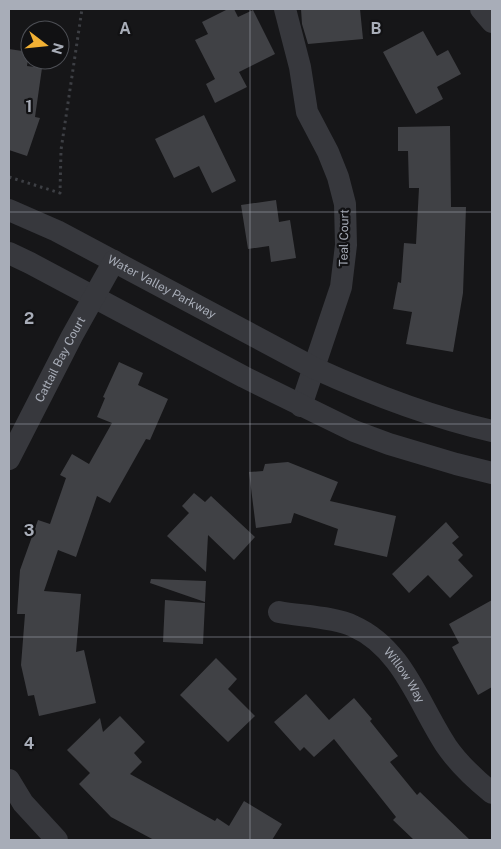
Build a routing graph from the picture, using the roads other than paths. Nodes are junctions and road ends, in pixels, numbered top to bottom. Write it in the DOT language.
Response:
graph roads {
  1 [pos="285,9"];
  2 [pos="481,9"];
  3 [pos="492,22"];
  4 [pos="9,210"];
  5 [pos="9,253"];
  6 [pos="114,261"];
  7 [pos="94,297"];
  8 [pos="314,368"];
  9 [pos="301,406"];
  10 [pos="492,431"];
  11 [pos="9,458"];
  12 [pos="492,473"];
  13 [pos="279,612"];
  14 [pos="9,780"];
  15 [pos="492,793"];
  16 [pos="16,809"];
  17 [pos="57,840"];
  1 -- 8 [label="street, Teal Court"];
  2 -- 3 [label="street"];
  4 -- 6 [label="street, Water Valley Parkway"];
  5 -- 7 [label="street"];
  6 -- 7 [label="street, Cattail Bay Court"];
  6 -- 8 [label="street, Water Valley Parkway"];
  7 -- 9 [label="street"];
  7 -- 11 [label="street, Cattail Bay Court"];
  8 -- 9 [label="street"];
  8 -- 10 [label="street, Water Valley Parkway"];
  9 -- 12 [label="street"];
  13 -- 15 [label="street, Willow Way"];
  14 -- 16 [label="street"];
  16 -- 17 [label="street"];
}
